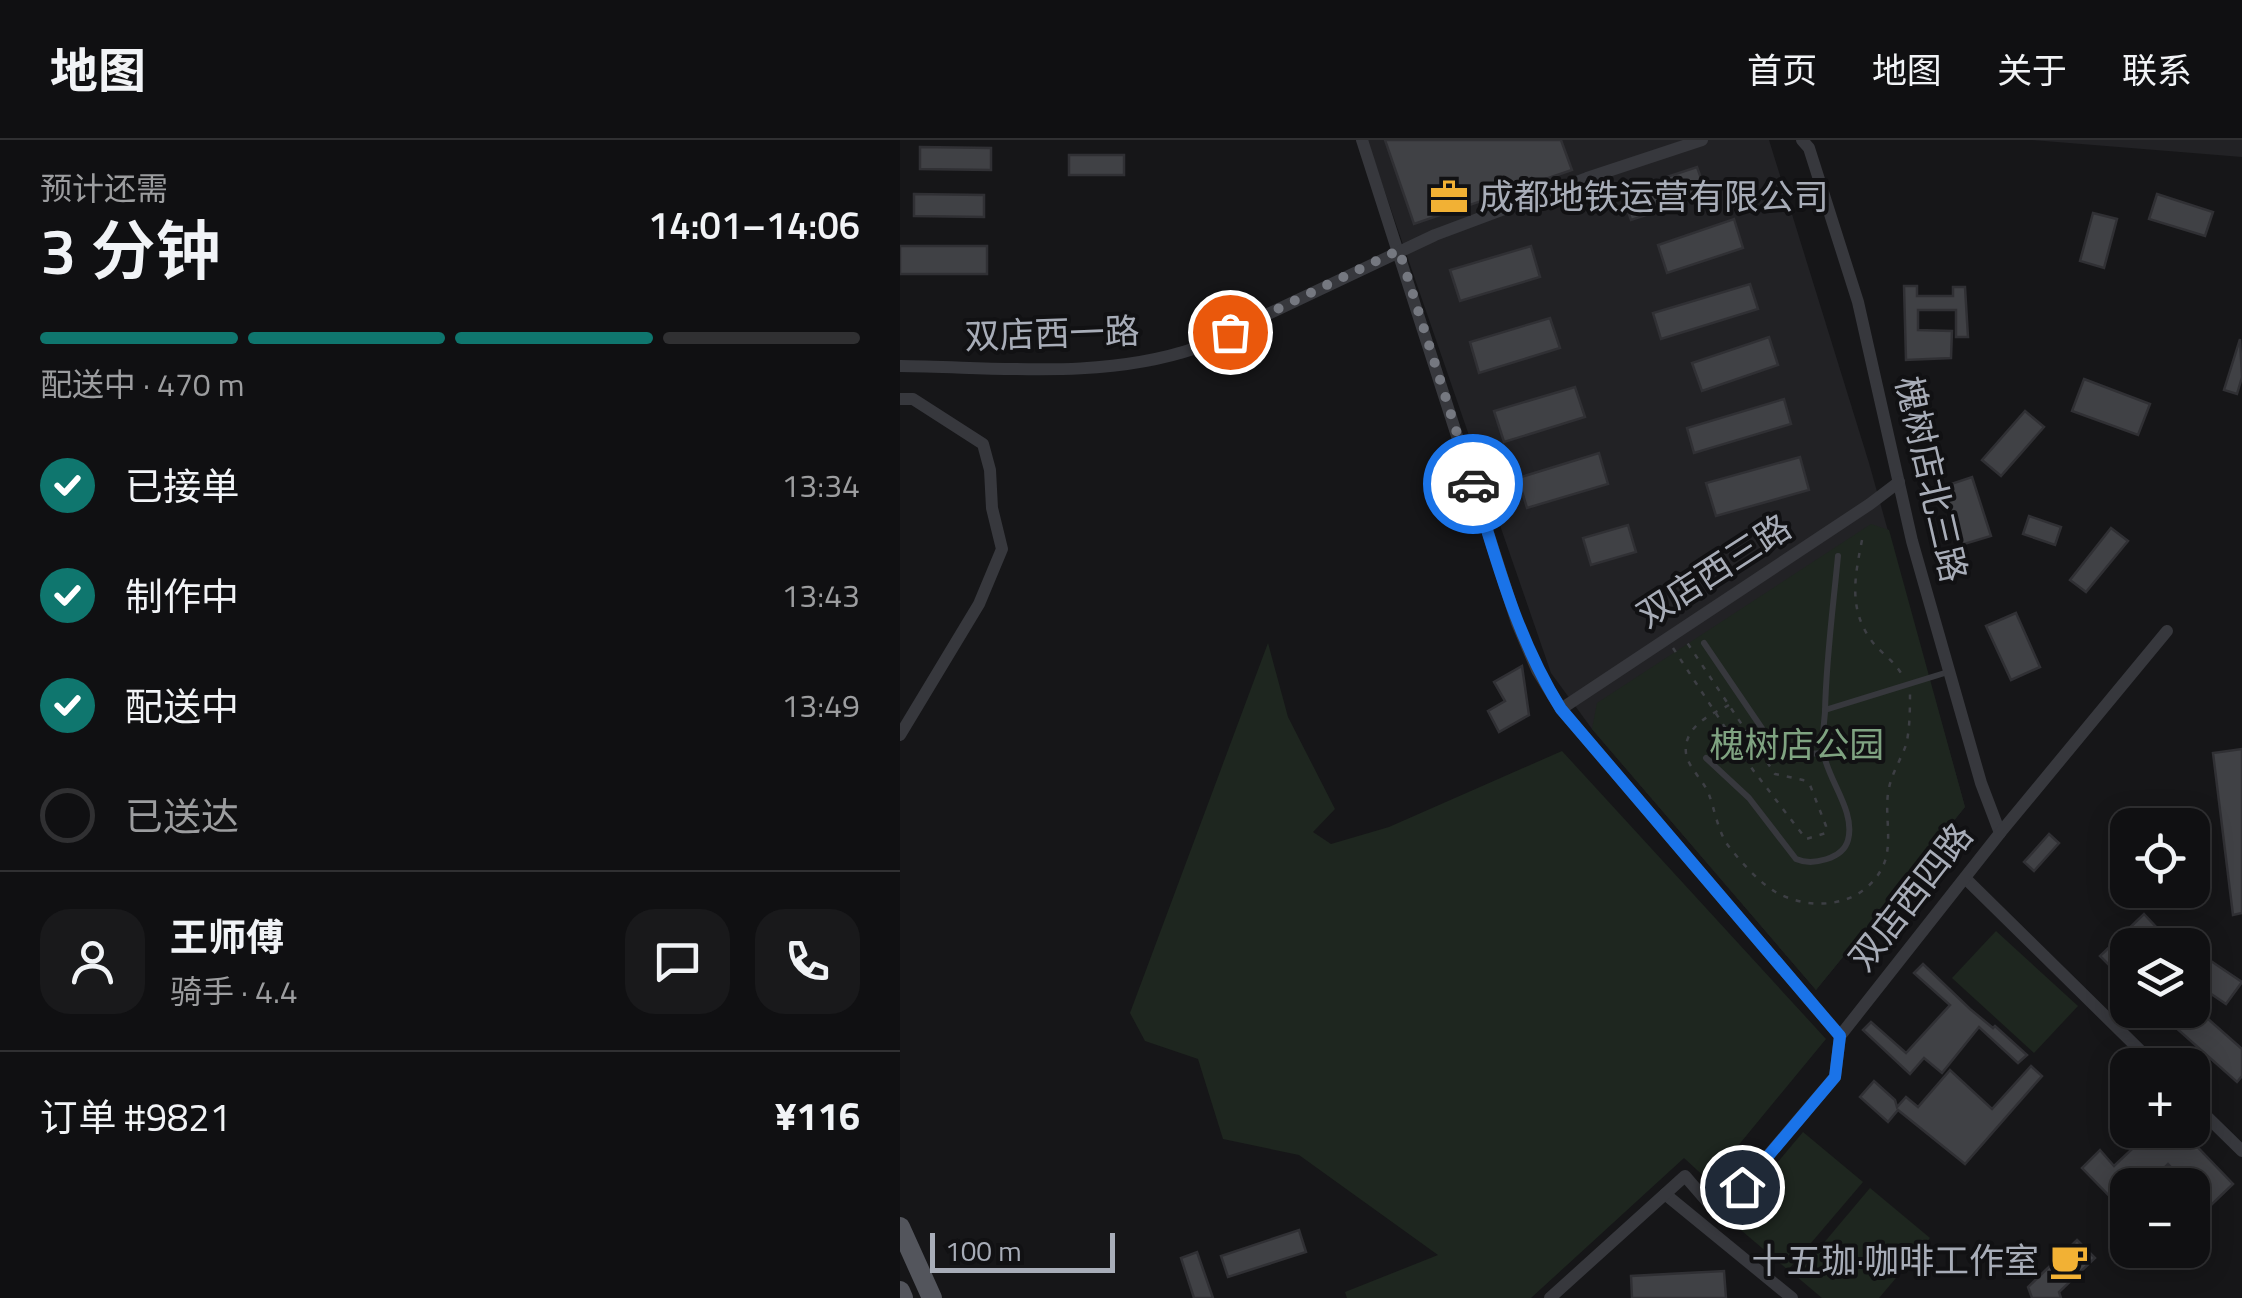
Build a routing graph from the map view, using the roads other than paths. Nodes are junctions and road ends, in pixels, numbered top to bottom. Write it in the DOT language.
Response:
graph roads {
  1 [pos="1362,140"];
  2 [pos="1702,140"];
  3 [pos="1802,140"];
  4 [pos="1399,250"];
  5 [pos="900,366"];
  6 [pos="900,399"];
  7 [pos="1898,482"];
  8 [pos="1838,556"];
  9 [pos="2167,632"];
  10 [pos="1704,643"];
  11 [pos="1949,672"];
  12 [pos="1561,709"];
  13 [pos="1825,710"];
  14 [pos="900,735"];
  15 [pos="1823,753"];
  16 [pos="1706,758"];
  17 [pos="2000,833"];
  18 [pos="1965,878"];
  19 [pos="1840,1036"];
  20 [pos="2138,1048"];
  21 [pos="2210,1120"];
  22 [pos="2242,1151"];
  23 [pos="1665,1194"];
  24 [pos="900,1227"];
  25 [pos="932,1298"];
  26 [pos="1550,1298"];
  27 [pos="1792,1298"];
  1 -- 4 [label="street"];
  2 -- 4 [label="street, 双店西一路"];
  3 -- 7 [label="street, 槐树店北三路"];
  4 -- 5 [label="street, 双店西一路"];
  4 -- 12 [label="street"];
  6 -- 14 [label="street"];
  7 -- 11 [label="street, 槐树店北三路"];
  7 -- 12 [label="street, 双店西三路"];
  8 -- 13 [label="lane"];
  9 -- 17 [label="street, 双店西四路"];
  10 -- 15 [label="lane"];
  11 -- 13 [label="lane"];
  11 -- 17 [label="street, 槐树店北三路"];
  12 -- 19 [label="street"];
  13 -- 15 [label="lane"];
  15 -- 16 [label="lane"];
  17 -- 18 [label="street, 双店西四路"];
  18 -- 19 [label="street, 双店西四路"];
  18 -- 20 [label="street"];
  19 -- 23 [label="street, 双店西四路"];
  21 -- 22 [label="street"];
  23 -- 26 [label="street"];
  23 -- 27 [label="street"];
  24 -- 25 [label="main road"];
}
